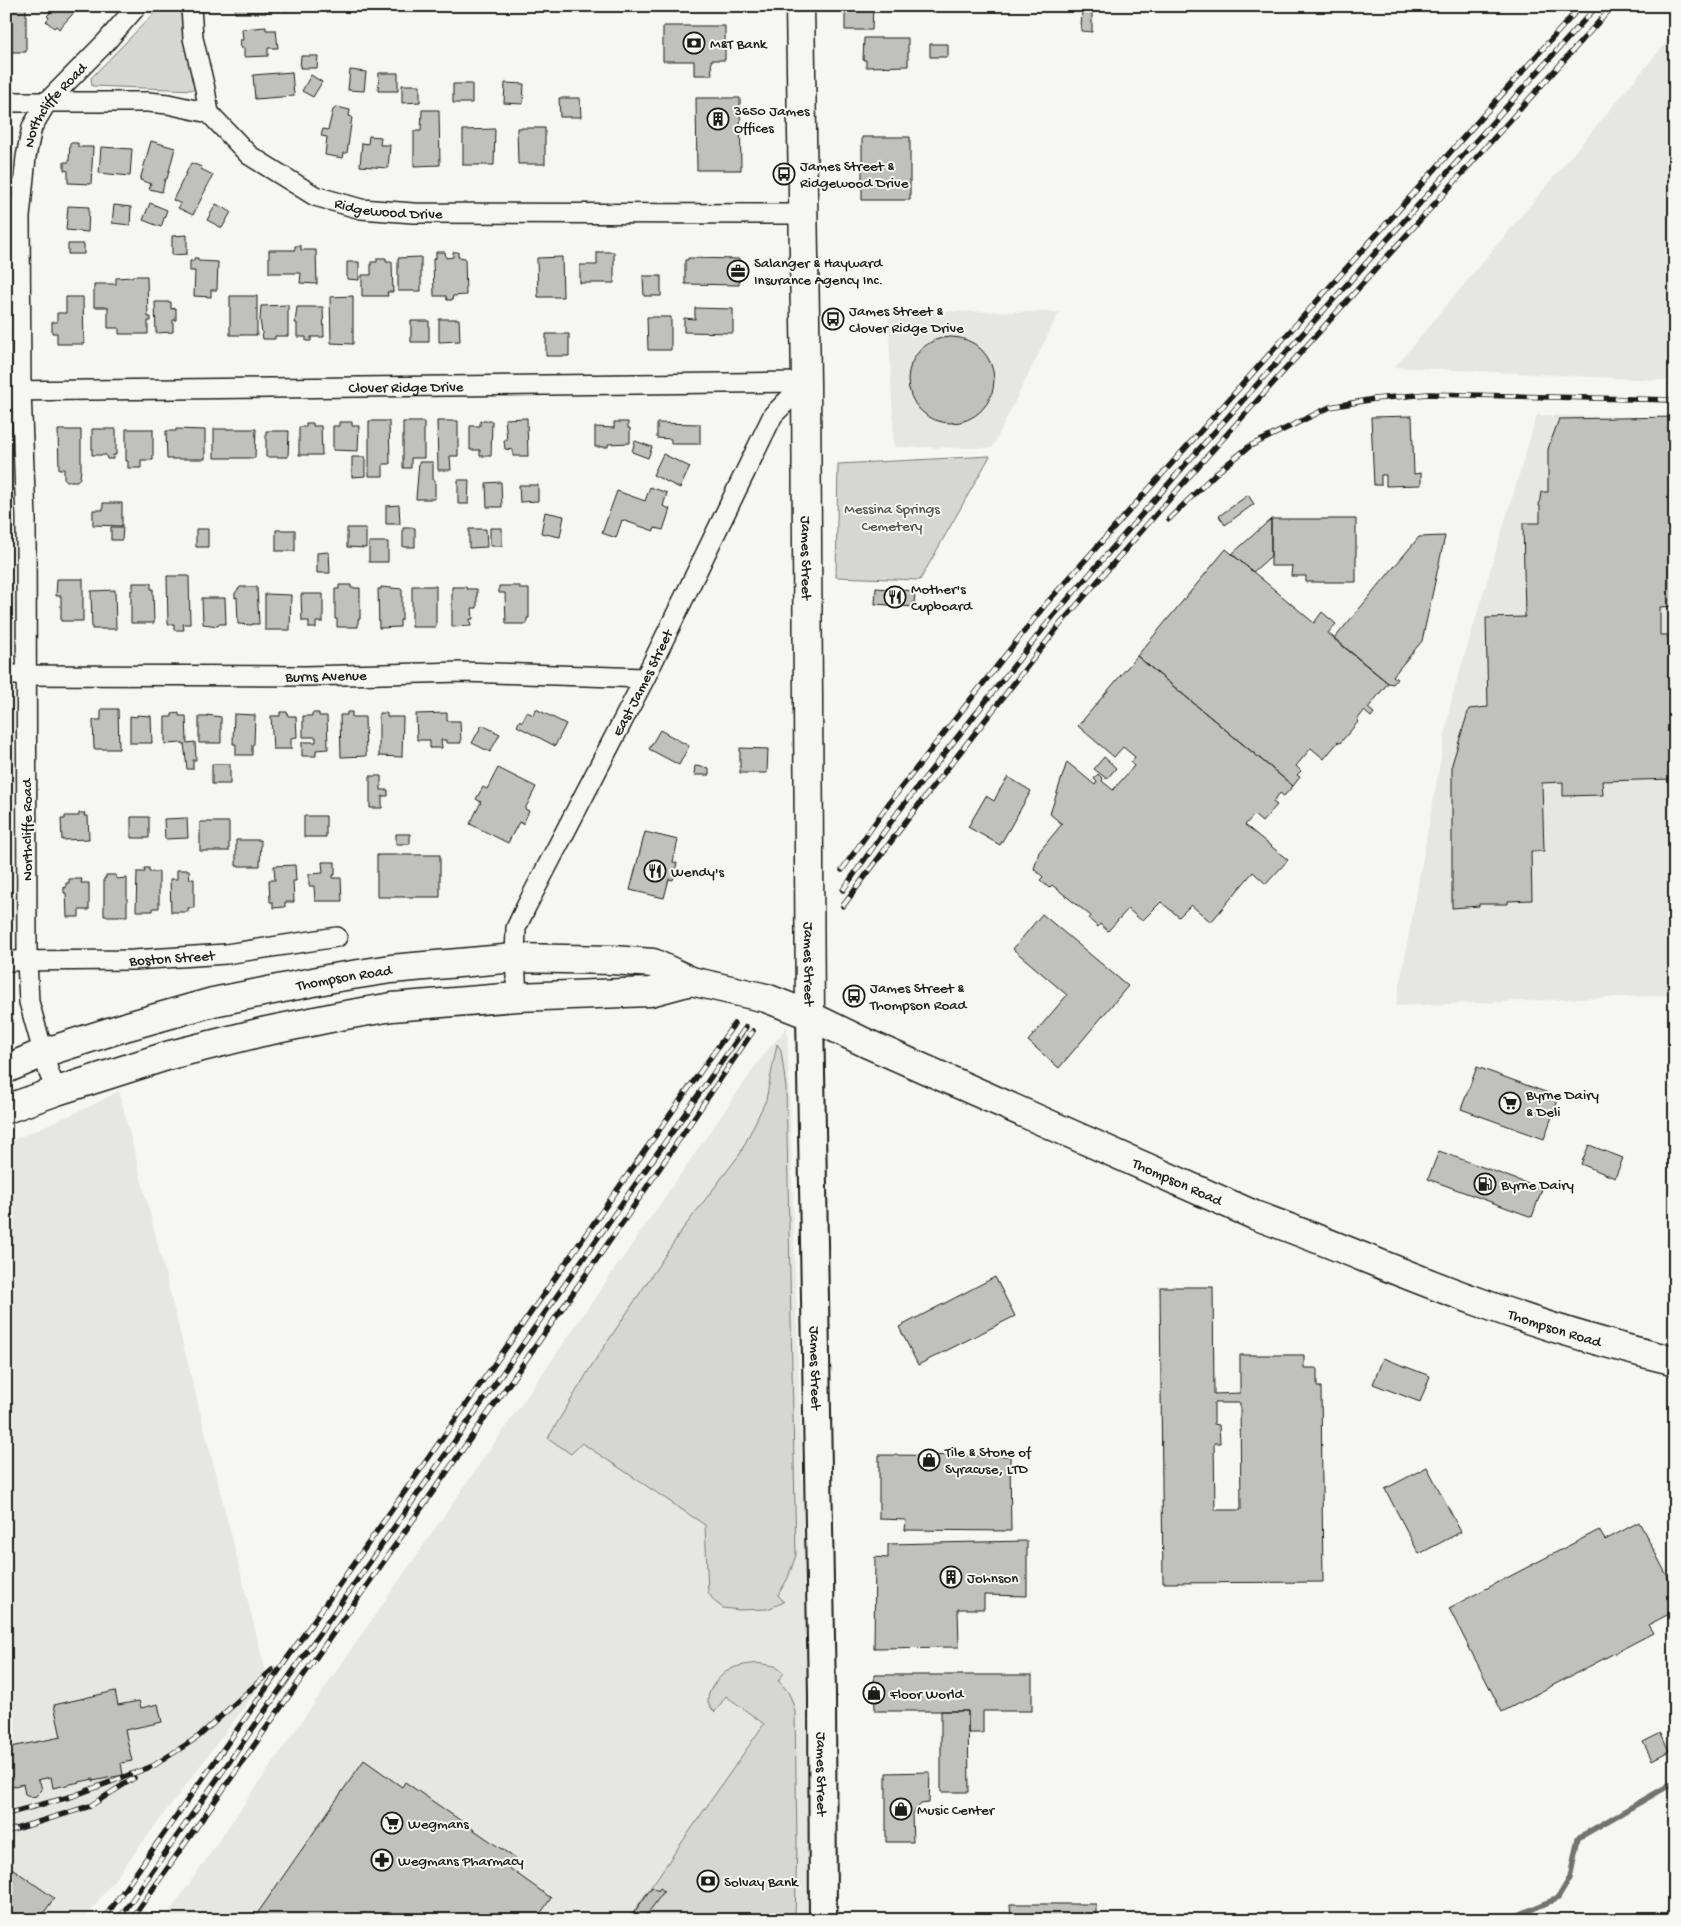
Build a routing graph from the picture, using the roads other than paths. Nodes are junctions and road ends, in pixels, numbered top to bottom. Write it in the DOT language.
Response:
graph roads {
  1 [pos="137,6"];
  2 [pos="191,6"];
  3 [pos="800,6"];
  4 [pos="6,102"];
  5 [pos="47,102"];
  6 [pos="209,114"];
  7 [pos="803,214"];
  8 [pos="806,382"];
  9 [pos="14,391"];
  10 [pos="6,676"];
  11 [pos="25,676"];
  12 [pos="645,678"];
  13 [pos="338,937"];
  14 [pos="515,958"];
  15 [pos="6,961"];
  16 [pos="27,961"];
  17 [pos="691,981"];
  18 [pos="517,997"];
  19 [pos="810,1016"];
  20 [pos="44,1054"];
  21 [pos="6,1069"];
  22 [pos="57,1090"];
  23 [pos="6,1109"];
  24 [pos="1675,1361"];
  25 [pos="821,1912"];
  1 -- 5 [label="street, Northcliffe Road"];
  2 -- 6 [label="street"];
  3 -- 7 [label="main road, James Street"];
  4 -- 5 [label="street"];
  5 -- 6 [label="street"];
  5 -- 9 [label="street, Northcliffe Road"];
  6 -- 7 [label="street, Ridgewood Drive"];
  7 -- 8 [label="main road, James Street"];
  8 -- 9 [label="street, Clover Ridge Drive"];
  8 -- 12 [label="street, East James Street"];
  8 -- 19 [label="main road, James Street"];
  9 -- 11 [label="street, Northcliffe Road"];
  10 -- 11 [label="street, Burns Avenue"];
  11 -- 12 [label="street, Burns Avenue"];
  11 -- 16 [label="street, Northcliffe Road"];
  12 -- 14 [label="street, East James Street"];
  13 -- 16 [label="street, Boston Street"];
  14 -- 17 [label="main road, Thompson Road"];
  14 -- 18 [label="street, East James Street"];
  14 -- 20 [label="main road, Thompson Road"];
  15 -- 16 [label="street, Boston Street"];
  16 -- 20 [label="street, Northcliffe Road"];
  17 -- 18 [label="main road, Thompson Road"];
  17 -- 19 [label="main road, Thompson Road"];
  18 -- 22 [label="main road, Thompson Road"];
  19 -- 24 [label="main road, Thompson Road"];
  19 -- 25 [label="main road, James Street"];
  20 -- 21 [label="main road, Thompson Road"];
  20 -- 22 [label="street, Northcliffe Road"];
  22 -- 23 [label="main road, Thompson Road"];
}
